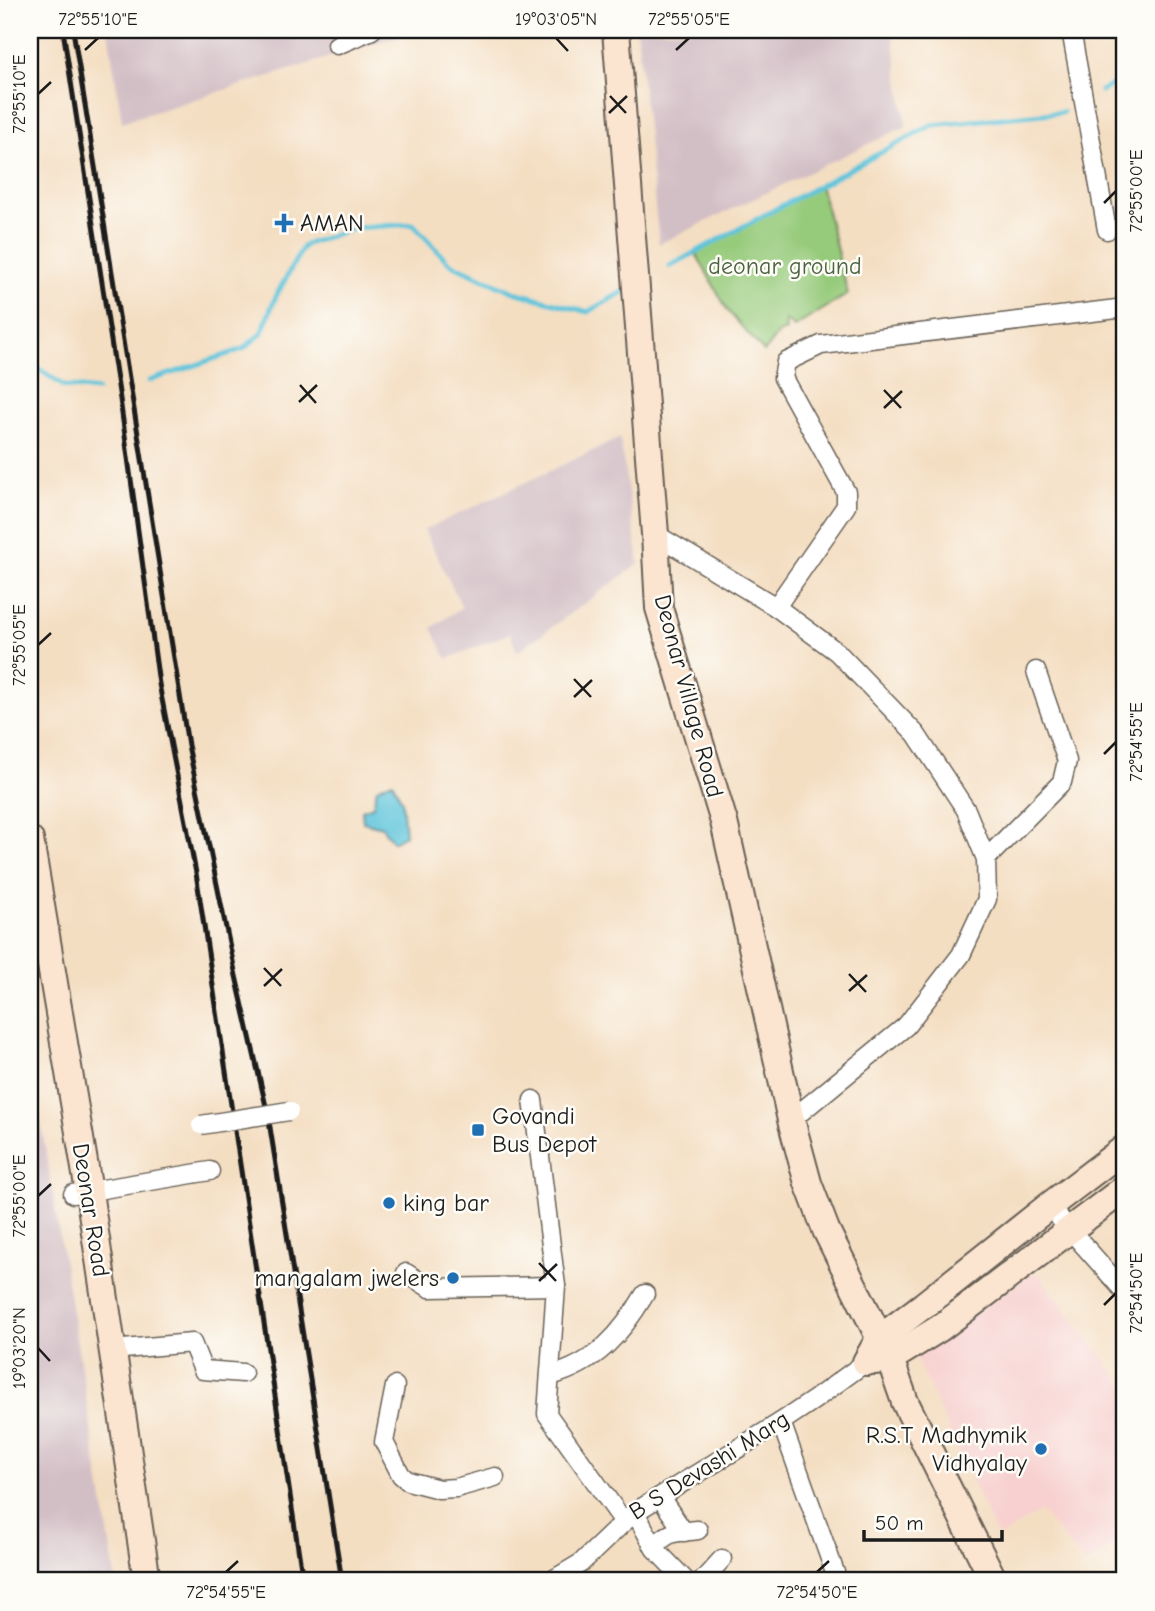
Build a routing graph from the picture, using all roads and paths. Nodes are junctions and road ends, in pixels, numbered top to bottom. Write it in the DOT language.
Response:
graph roads {
  1 [pos="372,30"];
  2 [pos="616,30"];
  3 [pos="1071,30"];
  4 [pos="337,45"];
  5 [pos="1107,230"];
  6 [pos="1125,308"];
  7 [pos="655,534"];
  8 [pos="776,607"];
  9 [pos="1036,671"];
  10 [pos="30,840"];
  11 [pos="986,859"];
  12 [pos="30,928"];
  13 [pos="56,1044"];
  14 [pos="533,1100"];
  15 [pos="289,1111"];
  16 [pos="791,1120"];
  17 [pos="201,1125"];
  18 [pos="1125,1148"];
  19 [pos="210,1171"];
  20 [pos="1125,1188"];
  21 [pos="81,1193"];
  22 [pos="1049,1206"];
  23 [pos="1071,1230"];
  24 [pos="406,1273"];
  25 [pos="1123,1285"];
  26 [pos="556,1286"];
  27 [pos="645,1294"];
  28 [pos="924,1305"];
  29 [pos="940,1328"];
  30 [pos="112,1350"];
  31 [pos="878,1353"];
  32 [pos="243,1373"];
  33 [pos="550,1376"];
  34 [pos="395,1386"];
  35 [pos="781,1422"];
  36 [pos="117,1435"];
  37 [pos="495,1477"];
  38 [pos="660,1497"];
  39 [pos="629,1517"];
  40 [pos="654,1547"];
  41 [pos="722,1559"];
  42 [pos="131,1581"];
  43 [pos="147,1581"];
  44 [pos="551,1581"];
  45 [pos="686,1581"];
  46 [pos="702,1581"];
  47 [pos="838,1581"];
  48 [pos="994,1581"];
  1 -- 4 [label="street"];
  2 -- 7 [label="main road, Deonar Village Road"];
  3 -- 5 [label="street"];
  6 -- 8 [label="street"];
  7 -- 8 [label="street"];
  7 -- 16 [label="main road, Deonar Village Road"];
  8 -- 11 [label="street"];
  9 -- 11 [label="street"];
  10 -- 13 [label="main road, Deonar Road"];
  11 -- 16 [label="street"];
  12 -- 13 [label="main road, Deonar Road"];
  13 -- 21 [label="main road, Deonar Road"];
  14 -- 26 [label="street"];
  15 -- 17 [label="street, bridge"];
  16 -- 31 [label="main road, Deonar Village Road"];
  18 -- 22 [label="main road, B S Devashi Marg"];
  19 -- 21 [label="street"];
  20 -- 23 [label="main road, B S Devashi Marg"];
  21 -- 30 [label="main road, Deonar Road"];
  21 -- 36 [label="main road, Deonar Road"];
  22 -- 23 [label="street"];
  22 -- 28 [label="main road, B S Devashi Marg"];
  23 -- 25 [label="street"];
  23 -- 29 [label="main road, B S Devashi Marg"];
  24 -- 26 [label="street"];
  26 -- 33 [label="street"];
  27 -- 33 [label="street"];
  28 -- 29 [label="main road"];
  28 -- 31 [label="main road, B S Devashi Marg"];
  29 -- 31 [label="main road, B S Devashi Marg"];
  30 -- 32 [label="street"];
  30 -- 36 [label="main road, Deonar Road"];
  31 -- 35 [label="street, B S Devashi Marg"];
  31 -- 48 [label="main road, Deonar Village Road"];
  33 -- 39 [label="street, B S Devashi Marg"];
  34 -- 37 [label="street"];
  35 -- 38 [label="street, B S Devashi Marg"];
  35 -- 47 [label="street"];
  36 -- 42 [label="main road, Deonar Road"];
  36 -- 43 [label="main road, Deonar Road"];
  38 -- 39 [label="street, B S Devashi Marg"];
  38 -- 40 [label="street"];
  39 -- 40 [label="street"];
  39 -- 44 [label="street"];
  40 -- 45 [label="street"];
  41 -- 46 [label="street"];
}
